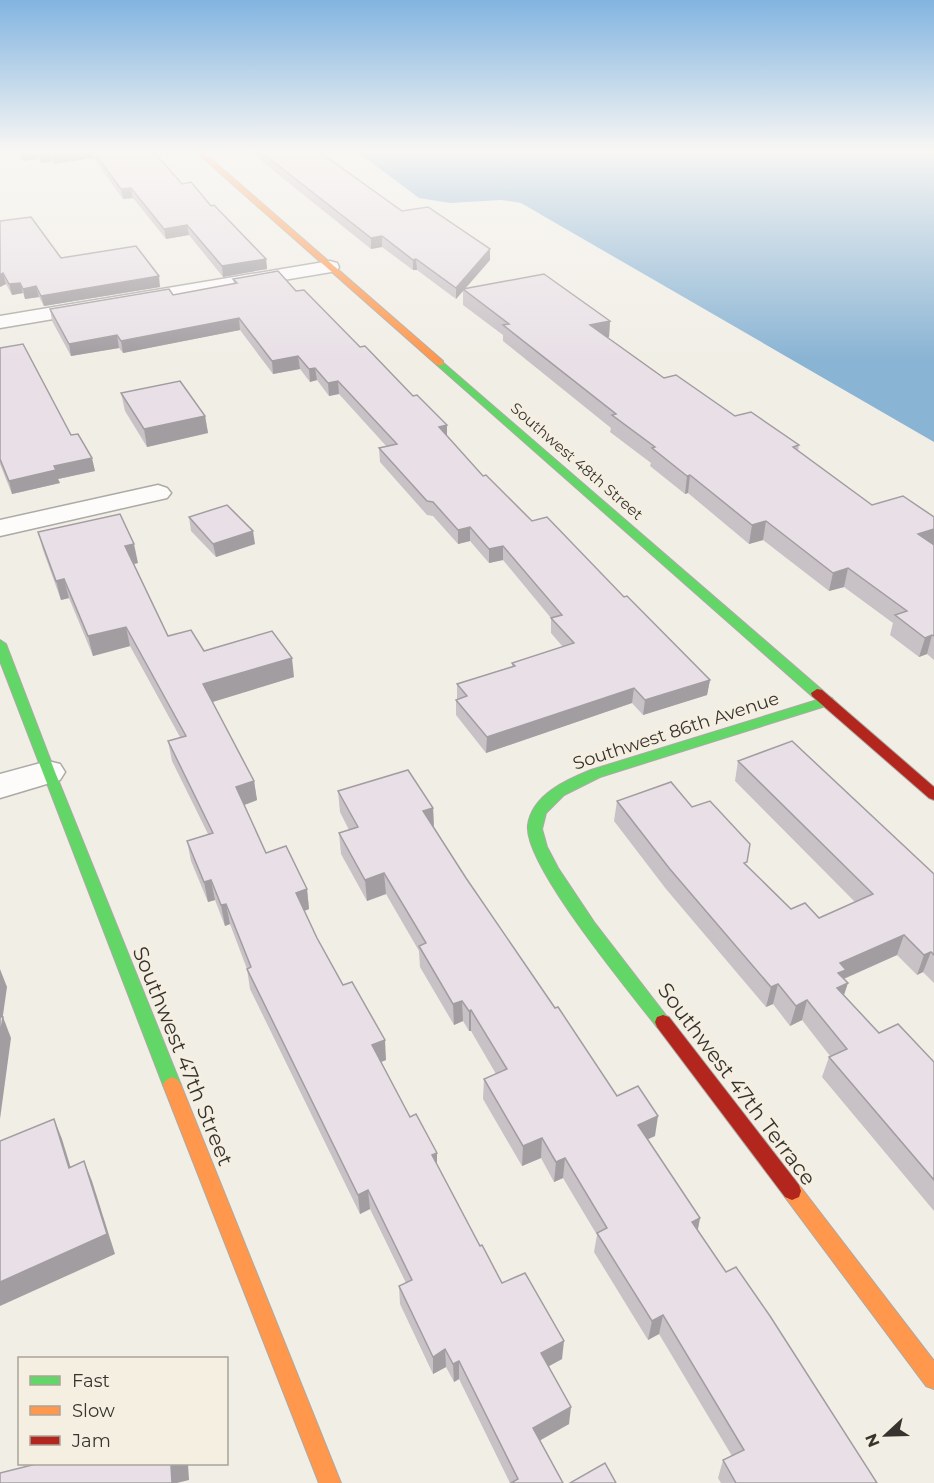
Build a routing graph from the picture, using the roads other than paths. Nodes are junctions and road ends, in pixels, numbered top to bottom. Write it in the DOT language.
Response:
graph roads {
  1 [pos="277,220"];
  2 [pos="330,267"];
  3 [pos="0,322"];
  4 [pos="158,493"];
  5 [pos="0,528"];
  6 [pos="0,644"];
  7 [pos="827,700"];
  8 [pos="48,772"];
  9 [pos="0,786"];
  10 [pos="934,795"];
  11 [pos="542,805"];
  12 [pos="934,1378"];
  13 [pos="330,1483"];
  1 -- 2 [label="street, Southwest 48th Street"];
  2 -- 3 [label="street"];
  2 -- 7 [label="street, Southwest 48th Street"];
  4 -- 5 [label="street"];
  6 -- 8 [label="street, Southwest 47th Street"];
  7 -- 10 [label="street, Southwest 48th Street"];
  7 -- 11 [label="street, Southwest 86th Avenue"];
  8 -- 9 [label="street"];
  8 -- 13 [label="street, Southwest 47th Street"];
  11 -- 12 [label="street, Southwest 47th Terrace"];
}
